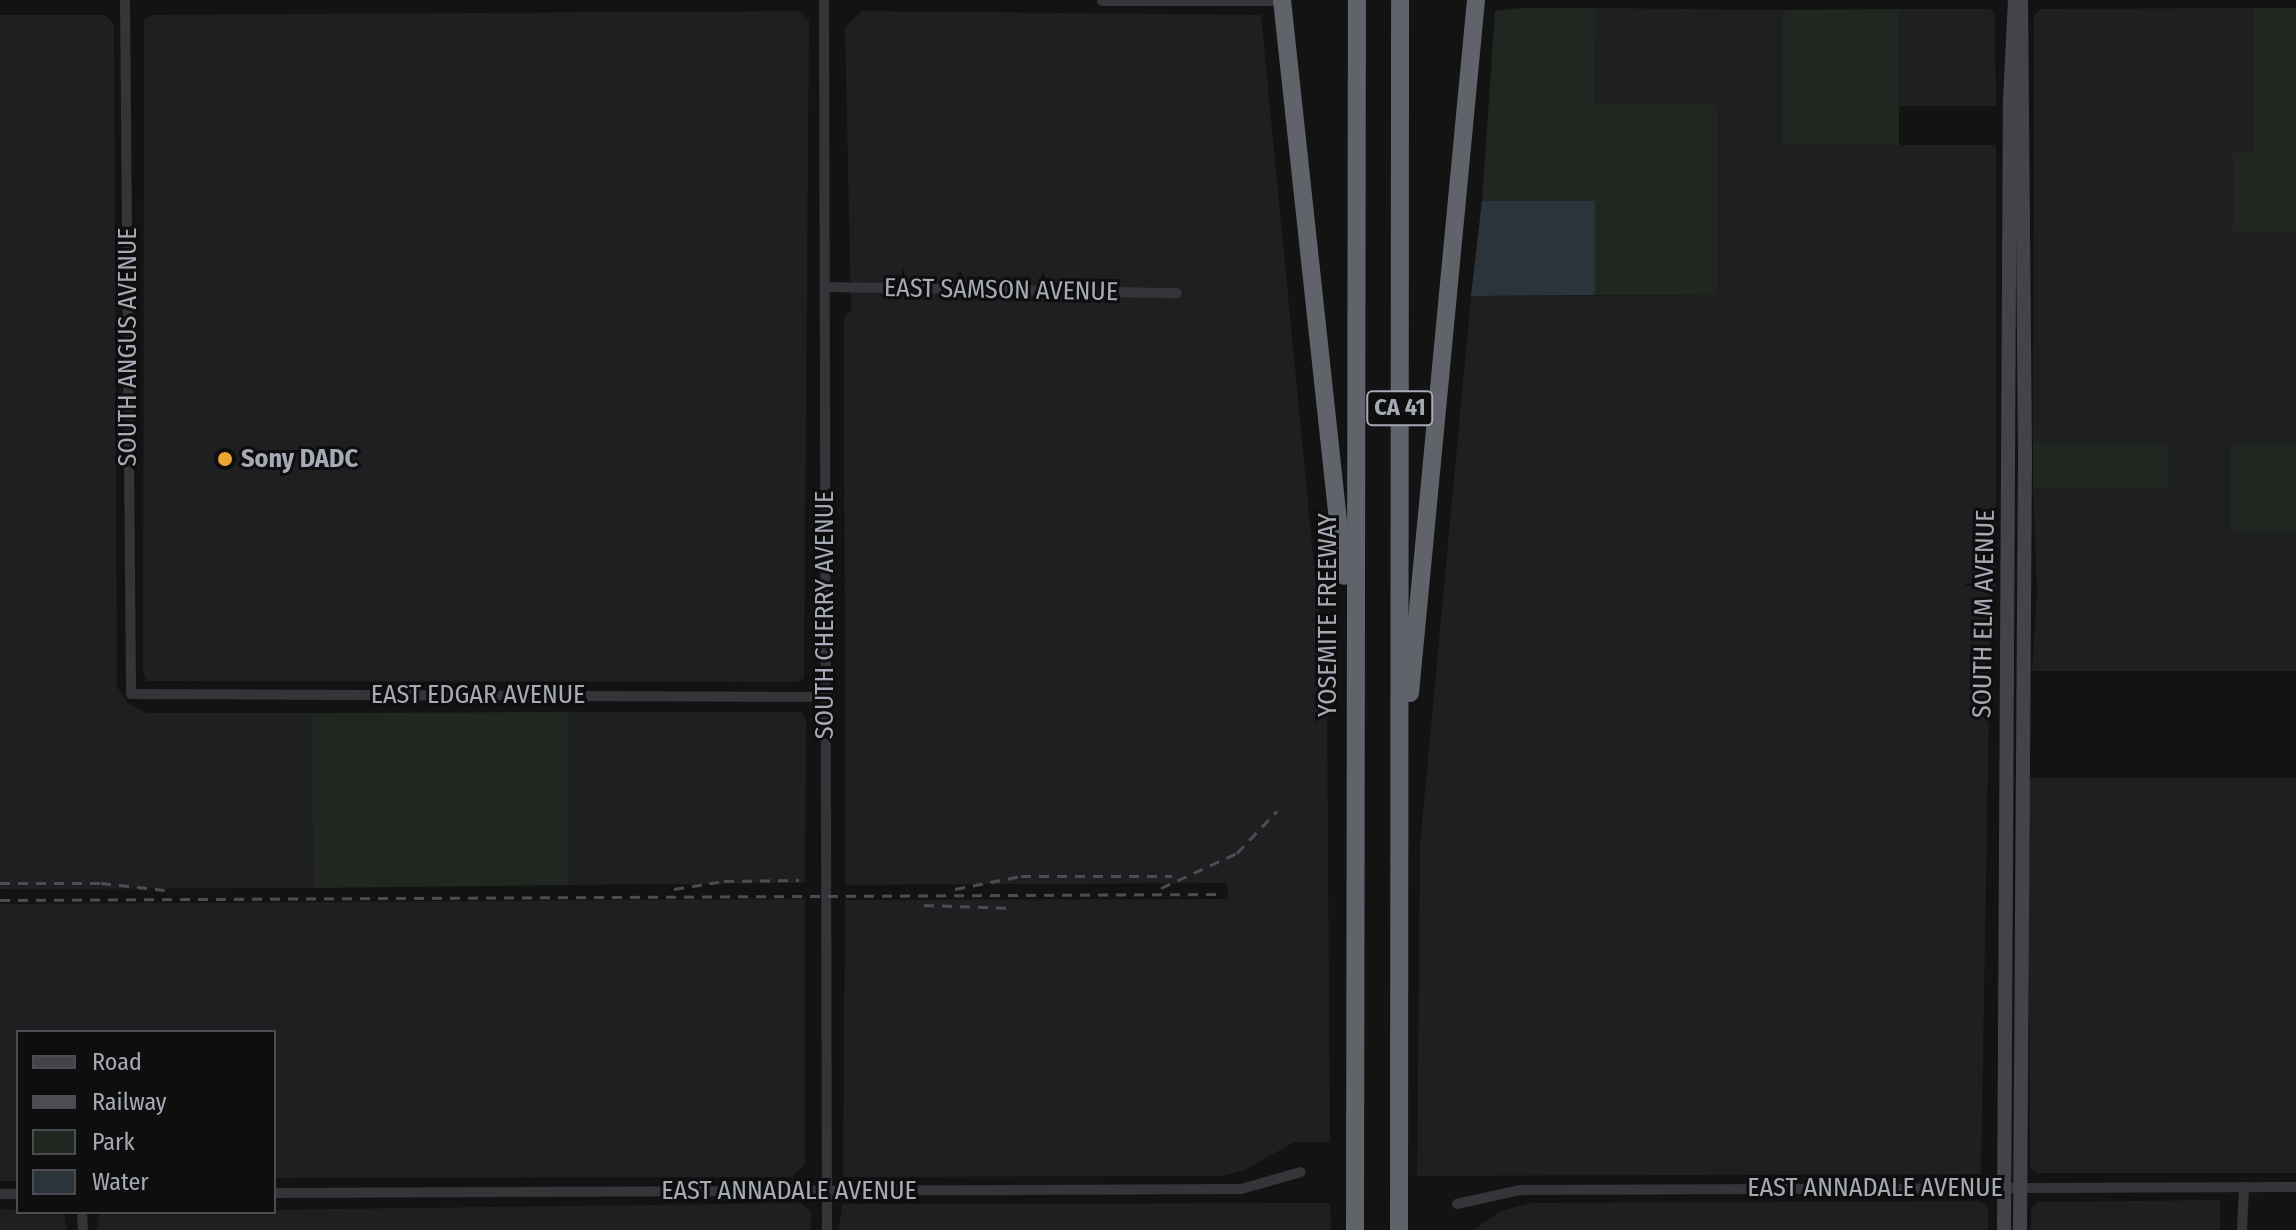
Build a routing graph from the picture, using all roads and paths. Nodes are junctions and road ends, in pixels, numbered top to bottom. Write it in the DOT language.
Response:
graph roads {
  1 [pos="125,0"];
  2 [pos="824,0"];
  3 [pos="1103,0"];
  4 [pos="1273,0"];
  5 [pos="1282,0"];
  6 [pos="1357,0"];
  7 [pos="1400,0"];
  8 [pos="1476,0"];
  9 [pos="2015,0"];
  10 [pos="2021,0"];
  11 [pos="825,287"];
  12 [pos="1177,293"];
  13 [pos="2016,628"];
  14 [pos="131,694"];
  15 [pos="826,697"];
  16 [pos="1354,723"];
  17 [pos="1400,779"];
  18 [pos="1301,1172"];
  19 [pos="2244,1187"];
  20 [pos="2296,1187"];
  21 [pos="2003,1188"];
  22 [pos="2020,1188"];
  23 [pos="827,1191"];
  24 [pos="276,1193"];
  25 [pos="1457,1204"];
  26 [pos="827,1230"];
  27 [pos="1355,1230"];
  28 [pos="1399,1230"];
  29 [pos="2004,1230"];
  30 [pos="2020,1230"];
  31 [pos="2242,1230"];
  1 -- 14 [label="street, SOUTH ANGUS AVENUE"];
  2 -- 11 [label="street, SOUTH CHERRY AVENUE"];
  3 -- 4 [label="street"];
  5 -- 16 [label="highway"];
  6 -- 16 [label="highway, YOSEMITE FREEWAY / CA 41"];
  7 -- 17 [label="highway, CA 41"];
  8 -- 17 [label="highway"];
  9 -- 13 [label="main road, SOUTH ELM AVENUE"];
  10 -- 13 [label="main road, SOUTH ELM AVENUE"];
  11 -- 12 [label="street, EAST SAMSON AVENUE"];
  11 -- 15 [label="street, SOUTH CHERRY AVENUE"];
  13 -- 21 [label="main road, SOUTH ELM AVENUE"];
  13 -- 22 [label="main road, SOUTH ELM AVENUE"];
  14 -- 15 [label="street, EAST EDGAR AVENUE"];
  15 -- 23 [label="street, SOUTH CHERRY AVENUE"];
  16 -- 27 [label="highway, YOSEMITE FREEWAY / CA 41"];
  17 -- 28 [label="highway, CA 41"];
  18 -- 23 [label="street, EAST ANNADALE AVENUE"];
  19 -- 20 [label="street, EAST ANNADALE AVENUE"];
  19 -- 22 [label="street, EAST ANNADALE AVENUE"];
  19 -- 31 [label="street"];
  21 -- 22 [label="street, EAST ANNADALE AVENUE"];
  21 -- 25 [label="street, EAST ANNADALE AVENUE"];
  21 -- 29 [label="main road, SOUTH ELM AVENUE"];
  22 -- 30 [label="main road, SOUTH ELM AVENUE"];
  23 -- 24 [label="street, EAST ANNADALE AVENUE"];
  23 -- 26 [label="street, SOUTH CHERRY AVENUE"];
}
